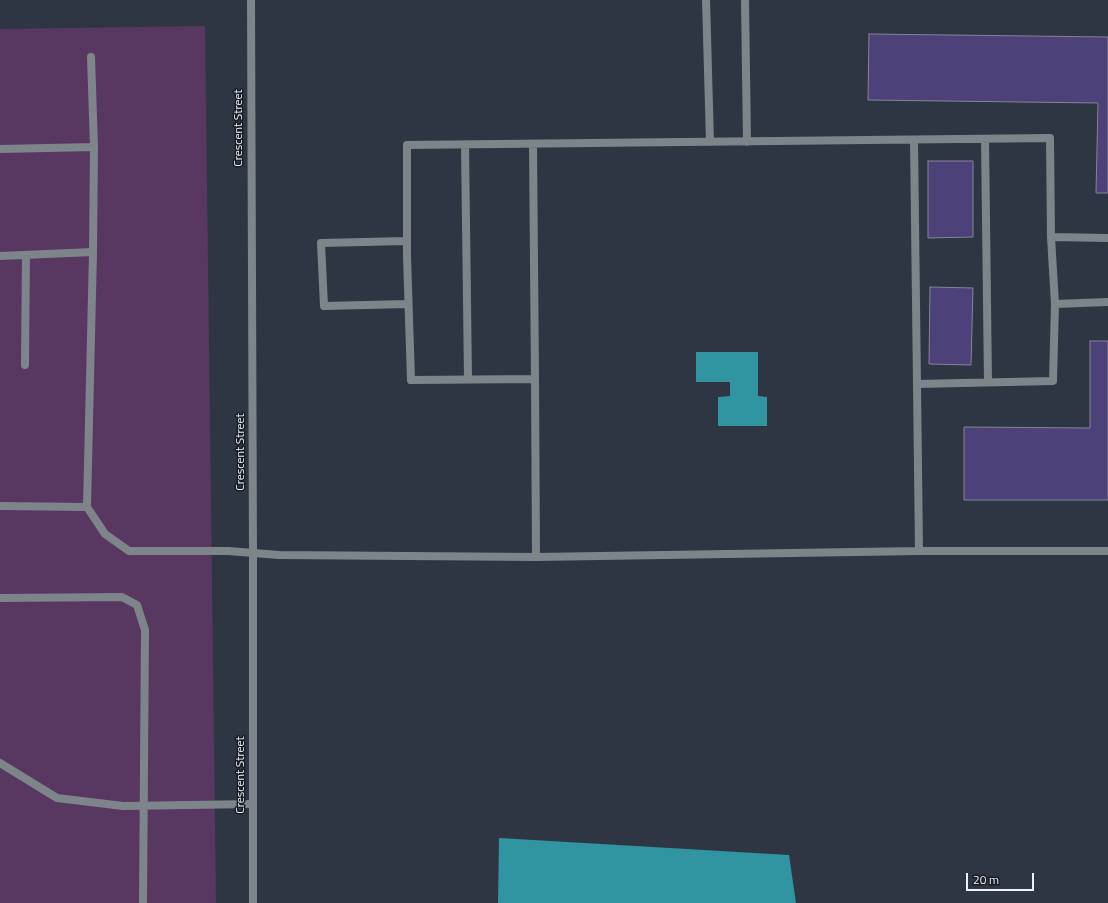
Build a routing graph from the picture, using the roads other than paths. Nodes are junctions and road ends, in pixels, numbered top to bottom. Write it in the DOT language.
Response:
graph roads {
  1 [pos="251,0"];
  2 [pos="706,0"];
  3 [pos="744,0"];
  4 [pos="91,57"];
  5 [pos="985,139"];
  6 [pos="914,140"];
  7 [pos="710,142"];
  8 [pos="747,142"];
  9 [pos="533,144"];
  10 [pos="465,145"];
  11 [pos="94,147"];
  12 [pos="0,149"];
  13 [pos="1051,237"];
  14 [pos="1108,238"];
  15 [pos="406,241"];
  16 [pos="93,252"];
  17 [pos="26,254"];
  18 [pos="0,256"];
  19 [pos="1108,302"];
  20 [pos="408,304"];
  21 [pos="1055,304"];
  22 [pos="25,365"];
  23 [pos="468,379"];
  24 [pos="535,379"];
  25 [pos="988,382"];
  26 [pos="917,384"];
  27 [pos="0,506"];
  28 [pos="87,507"];
  29 [pos="919,551"];
  30 [pos="1108,551"];
  31 [pos="253,552"];
  32 [pos="536,557"];
  33 [pos="0,598"];
  34 [pos="0,763"];
  35 [pos="253,804"];
  36 [pos="144,806"];
  37 [pos="143,903"];
  38 [pos="253,903"];
  1 -- 31 [label="street, Crescent Street"];
  2 -- 7 [label="street"];
  3 -- 8 [label="street"];
  4 -- 11 [label="street"];
  5 -- 6 [label="street"];
  5 -- 13 [label="street"];
  5 -- 25 [label="street"];
  6 -- 8 [label="street"];
  6 -- 26 [label="street"];
  7 -- 8 [label="street"];
  7 -- 9 [label="street"];
  9 -- 10 [label="street"];
  9 -- 24 [label="street"];
  10 -- 15 [label="street"];
  10 -- 23 [label="street"];
  11 -- 12 [label="street"];
  11 -- 16 [label="street"];
  13 -- 14 [label="street"];
  13 -- 21 [label="street"];
  15 -- 20 [label="street"];
  15 -- 20 [label="street"];
  16 -- 17 [label="street"];
  16 -- 28 [label="street"];
  17 -- 18 [label="street"];
  17 -- 22 [label="street"];
  19 -- 21 [label="street"];
  20 -- 23 [label="street"];
  21 -- 25 [label="street"];
  23 -- 24 [label="street"];
  24 -- 32 [label="street"];
  25 -- 26 [label="street"];
  26 -- 29 [label="street"];
  27 -- 28 [label="street"];
  28 -- 31 [label="street"];
  29 -- 30 [label="street"];
  29 -- 32 [label="street"];
  31 -- 32 [label="street"];
  31 -- 35 [label="street, Crescent Street"];
  33 -- 36 [label="street"];
  34 -- 36 [label="street"];
  35 -- 36 [label="street"];
  35 -- 38 [label="street, Crescent Street"];
  36 -- 37 [label="street"];
}
